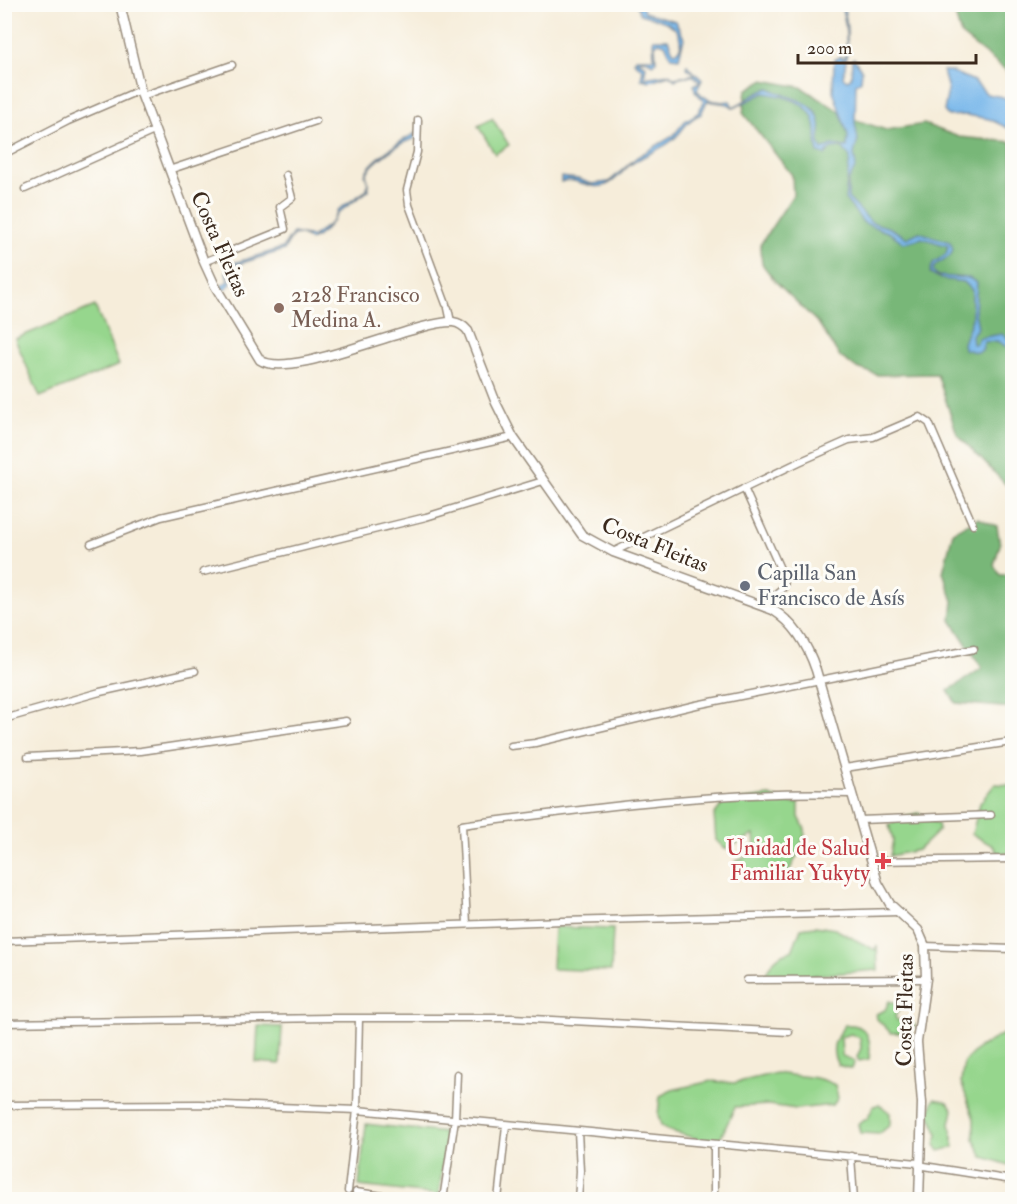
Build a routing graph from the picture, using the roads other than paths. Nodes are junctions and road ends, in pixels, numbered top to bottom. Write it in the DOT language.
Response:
graph roads {
  1 [pos="120,4"];
  2 [pos="232,65"];
  3 [pos="141,93"];
  4 [pos="418,120"];
  5 [pos="316,121"];
  6 [pos="154,131"];
  7 [pos="4,154"];
  8 [pos="169,170"];
  9 [pos="286,175"];
  10 [pos="26,189"];
  11 [pos="204,262"];
  12 [pos="451,322"];
  13 [pos="513,437"];
  14 [pos="543,481"];
  15 [pos="744,488"];
  16 [pos="973,525"];
  17 [pos="91,544"];
  18 [pos="613,552"];
  19 [pos="203,572"];
  20 [pos="762,605"];
  21 [pos="974,649"];
  22 [pos="195,671"];
  23 [pos="819,681"];
  24 [pos="4,718"];
  25 [pos="346,720"];
  26 [pos="1011,742"];
  27 [pos="512,746"];
  28 [pos="28,757"];
  29 [pos="845,768"];
  30 [pos="852,794"];
  31 [pos="991,816"];
  32 [pos="860,820"];
  33 [pos="1012,859"];
  34 [pos="872,861"];
  35 [pos="898,912"];
  36 [pos="467,924"];
  37 [pos="4,941"];
  38 [pos="925,946"];
  39 [pos="1012,949"];
  40 [pos="926,979"];
  41 [pos="747,980"];
  42 [pos="359,1018"];
  43 [pos="4,1023"];
  44 [pos="789,1032"];
  45 [pos="457,1074"];
  46 [pos="4,1105"];
  47 [pos="357,1110"];
  48 [pos="455,1119"];
  49 [pos="506,1125"];
  50 [pos="578,1131"];
  51 [pos="714,1144"];
  52 [pos="851,1156"];
  53 [pos="918,1164"];
  54 [pos="1012,1180"];
  55 [pos="348,1191"];
  56 [pos="356,1192"];
  57 [pos="409,1200"];
  58 [pos="443,1200"];
  59 [pos="498,1200"];
  60 [pos="578,1200"];
  61 [pos="714,1200"];
  62 [pos="854,1200"];
  63 [pos="919,1200"];
  1 -- 3 [label="main road, Costa Fleitas"];
  2 -- 3 [label="street"];
  3 -- 6 [label="main road, Costa Fleitas"];
  3 -- 7 [label="street"];
  4 -- 12 [label="street"];
  5 -- 8 [label="street"];
  6 -- 8 [label="main road, Costa Fleitas"];
  6 -- 10 [label="street"];
  8 -- 11 [label="main road, Costa Fleitas"];
  9 -- 11 [label="street"];
  11 -- 12 [label="main road, Costa Fleitas"];
  12 -- 13 [label="main road, Costa Fleitas"];
  13 -- 14 [label="main road, Costa Fleitas"];
  13 -- 17 [label="street"];
  14 -- 18 [label="main road, Costa Fleitas"];
  14 -- 19 [label="street"];
  15 -- 16 [label="street"];
  15 -- 18 [label="street"];
  15 -- 20 [label="street"];
  18 -- 20 [label="main road, Costa Fleitas"];
  20 -- 23 [label="main road, Costa Fleitas"];
  21 -- 23 [label="street"];
  22 -- 24 [label="street"];
  23 -- 27 [label="street"];
  23 -- 29 [label="main road, Costa Fleitas"];
  25 -- 28 [label="street"];
  26 -- 29 [label="street"];
  29 -- 30 [label="main road, Costa Fleitas"];
  30 -- 32 [label="main road, Costa Fleitas"];
  30 -- 36 [label="street"];
  31 -- 32 [label="street"];
  32 -- 34 [label="main road, Costa Fleitas"];
  33 -- 34 [label="street"];
  34 -- 35 [label="main road, Costa Fleitas"];
  35 -- 36 [label="street"];
  35 -- 38 [label="main road, Costa Fleitas"];
  36 -- 37 [label="street"];
  38 -- 39 [label="street"];
  38 -- 40 [label="main road, Costa Fleitas"];
  40 -- 41 [label="street"];
  40 -- 53 [label="main road, Costa Fleitas"];
  42 -- 43 [label="street"];
  42 -- 44 [label="street"];
  42 -- 47 [label="street"];
  45 -- 48 [label="street"];
  46 -- 47 [label="street"];
  47 -- 48 [label="street"];
  47 -- 55 [label="street"];
  48 -- 49 [label="street"];
  48 -- 58 [label="street"];
  49 -- 50 [label="street"];
  49 -- 59 [label="street"];
  50 -- 51 [label="street"];
  50 -- 60 [label="street"];
  51 -- 52 [label="street"];
  51 -- 61 [label="street"];
  52 -- 53 [label="street"];
  52 -- 62 [label="street"];
  53 -- 54 [label="street"];
  53 -- 63 [label="main road, Costa Fleitas"];
  56 -- 57 [label="street"];
}
